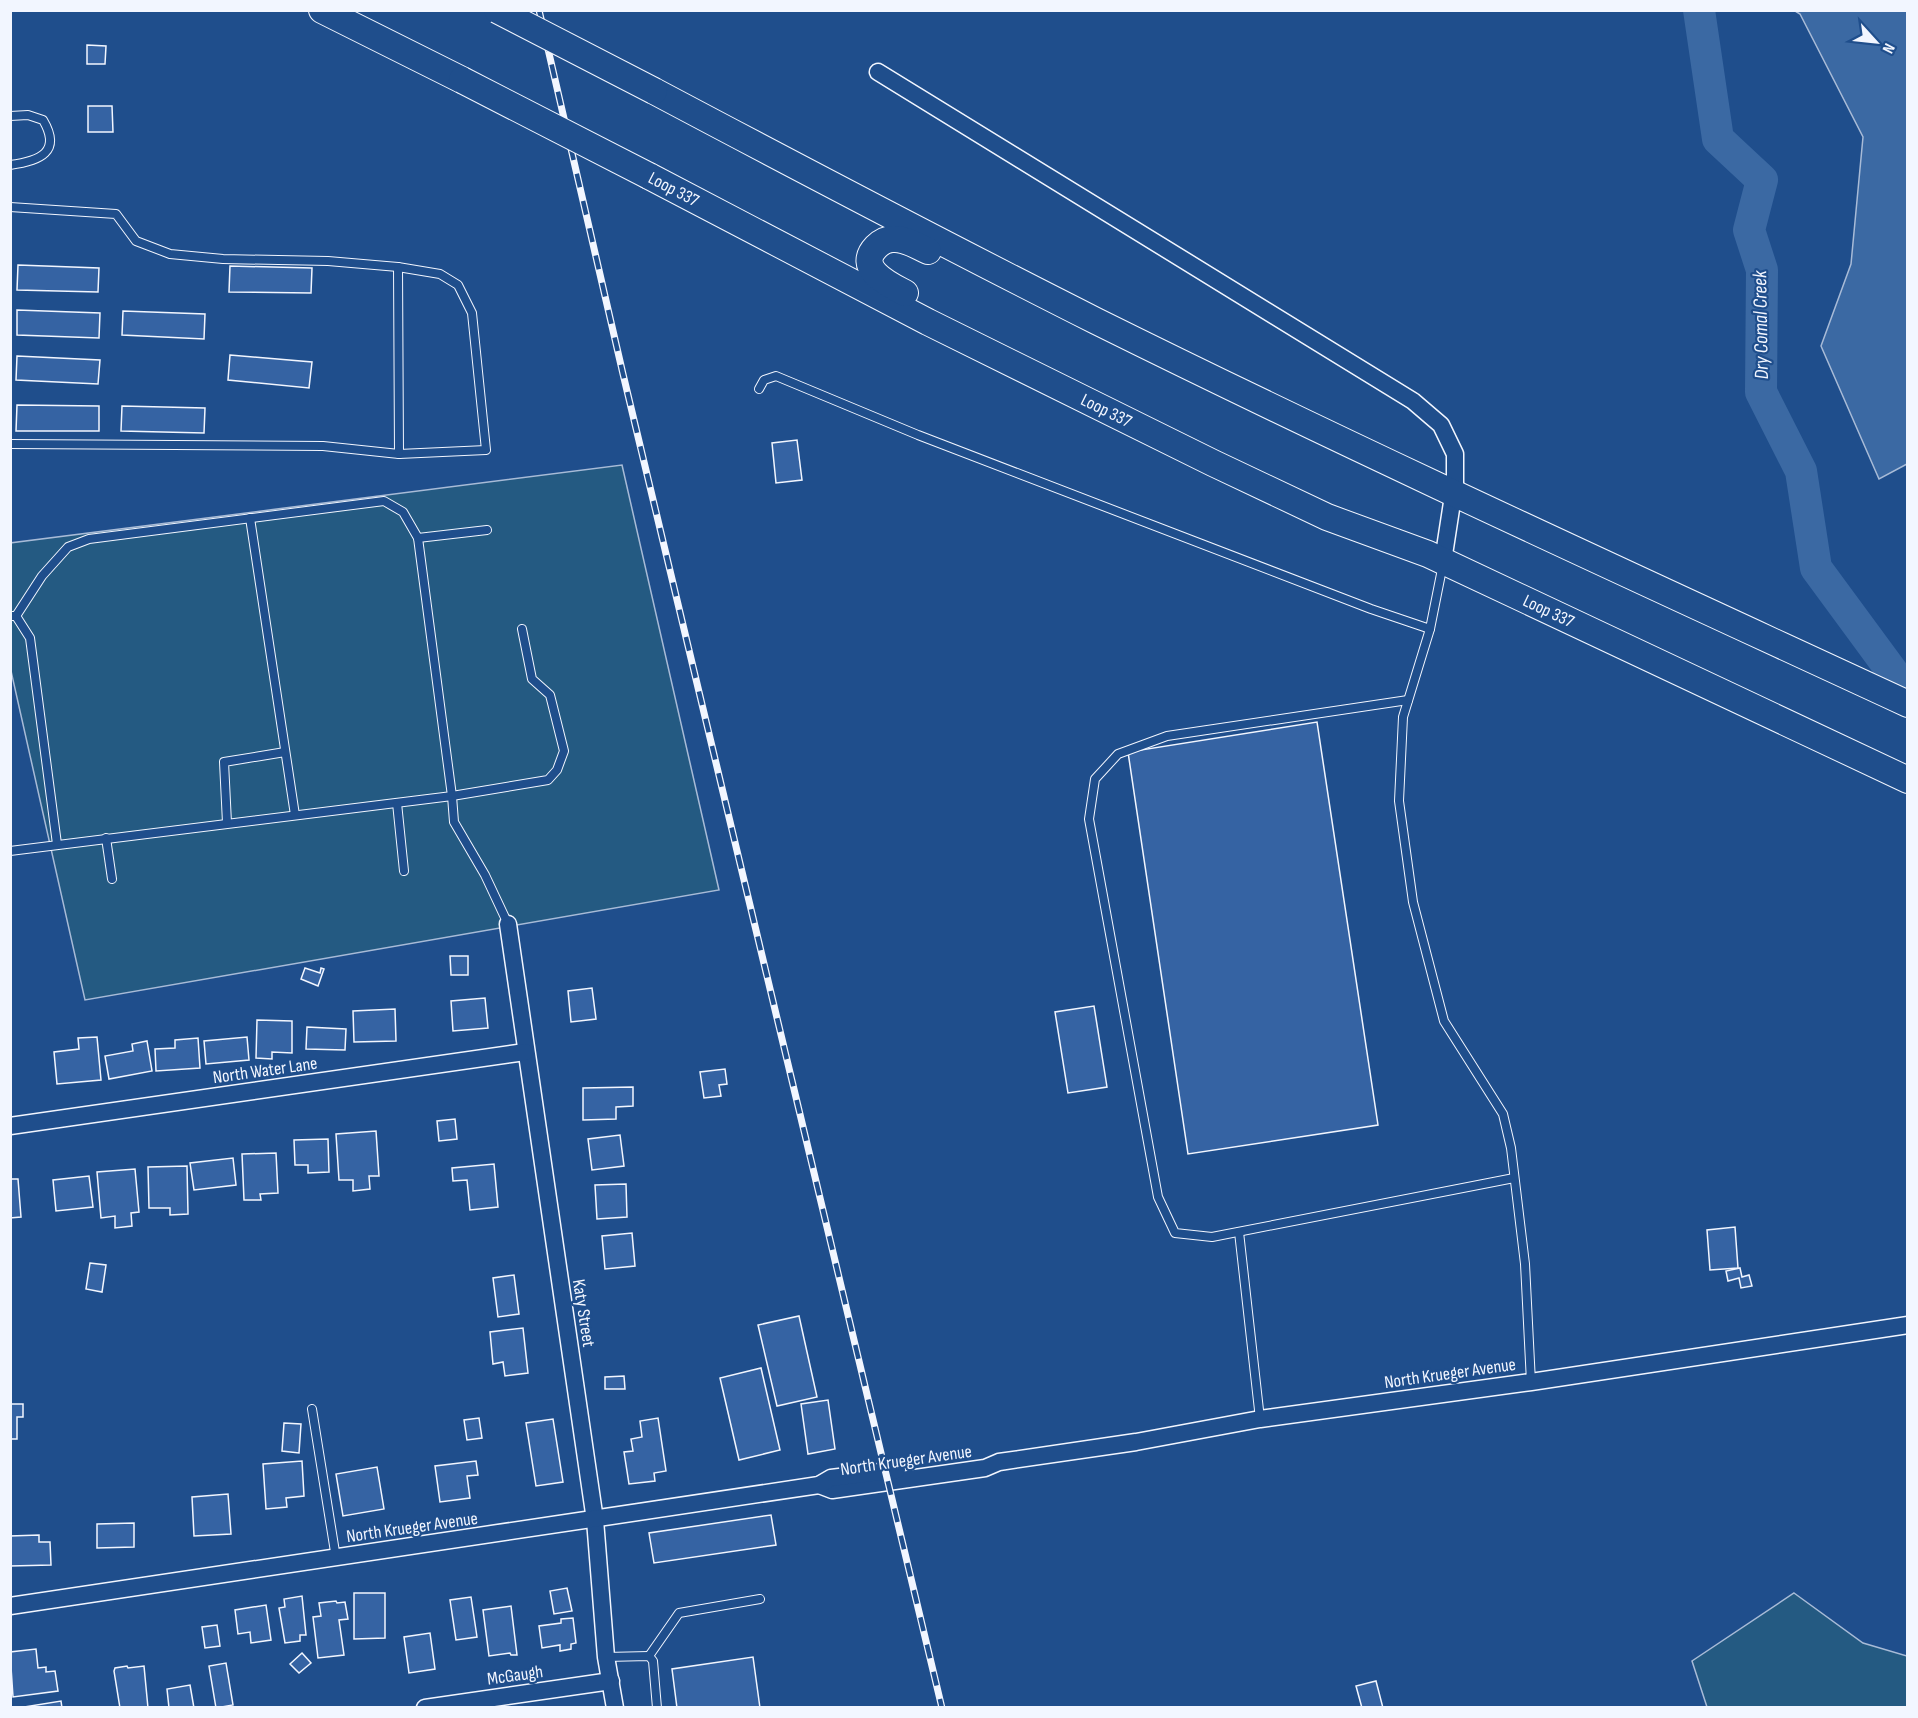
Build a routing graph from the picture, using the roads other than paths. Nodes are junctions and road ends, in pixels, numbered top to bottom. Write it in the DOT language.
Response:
graph roads {
  1 [pos="322,10"];
  2 [pos="497,10"];
  3 [pos="878,72"];
  4 [pos="10,116"];
  5 [pos="10,165"];
  6 [pos="10,207"];
  7 [pos="398,267"];
  8 [pos="759,389"];
  9 [pos="1248,395"];
  10 [pos="10,444"];
  11 [pos="399,454"];
  12 [pos="1213,463"];
  13 [pos="1452,494"];
  14 [pos="250,518"];
  15 [pos="487,530"];
  16 [pos="418,538"];
  17 [pos="1443,561"];
  18 [pos="13,616"];
  19 [pos="522,629"];
  20 [pos="1430,629"];
  21 [pos="1408,700"];
  22 [pos="1908,704"];
  23 [pos="285,752"];
  24 [pos="1908,780"];
  25 [pos="452,796"];
  26 [pos="397,803"];
  27 [pos="295,816"];
  28 [pos="227,824"];
  29 [pos="106,838"];
  30 [pos="57,844"];
  31 [pos="10,851"];
  32 [pos="404,872"];
  33 [pos="112,879"];
  34 [pos="508,924"];
  35 [pos="525,1052"];
  36 [pos="10,1126"];
  37 [pos="1514,1178"];
  38 [pos="1239,1232"];
  39 [pos="1908,1325"];
  40 [pos="1531,1382"];
  41 [pos="312,1408"];
  42 [pos="1260,1419"];
  43 [pos="595,1520"];
  44 [pos="336,1558"];
  45 [pos="760,1599"];
  46 [pos="10,1606"];
  47 [pos="649,1656"];
  48 [pos="606,1657"];
  49 [pos="611,1681"];
  50 [pos="472,1704"];
  51 [pos="425,1707"];
  52 [pos="615,1707"];
  53 [pos="657,1707"];
  1 -- 12 [label="main road, Loop 337, bridge"];
  2 -- 9 [label="main road, bridge"];
  3 -- 13 [label="street"];
  4 -- 5 [label="lane"];
  6 -- 7 [label="lane"];
  7 -- 11 [label="lane"];
  7 -- 11 [label="lane"];
  8 -- 20 [label="lane"];
  9 -- 12 [label="main road"];
  9 -- 13 [label="main road"];
  10 -- 11 [label="lane"];
  12 -- 17 [label="main road, Loop 337"];
  13 -- 17 [label="street"];
  13 -- 22 [label="main road"];
  14 -- 16 [label="lane"];
  14 -- 18 [label="lane"];
  14 -- 23 [label="lane"];
  15 -- 16 [label="lane"];
  16 -- 25 [label="lane"];
  17 -- 20 [label="lane"];
  17 -- 24 [label="main road, Loop 337"];
  18 -- 30 [label="lane"];
  19 -- 25 [label="lane"];
  20 -- 21 [label="lane"];
  21 -- 37 [label="lane"];
  21 -- 38 [label="lane"];
  23 -- 27 [label="lane"];
  23 -- 28 [label="lane"];
  25 -- 26 [label="lane"];
  25 -- 34 [label="lane"];
  26 -- 27 [label="lane"];
  26 -- 32 [label="lane"];
  27 -- 28 [label="lane"];
  28 -- 29 [label="lane"];
  29 -- 30 [label="lane"];
  29 -- 33 [label="lane"];
  30 -- 31 [label="lane"];
  34 -- 35 [label="street, Katy Street"];
  35 -- 36 [label="street, North Water Lane"];
  35 -- 43 [label="street, Katy Street"];
  37 -- 38 [label="lane"];
  37 -- 40 [label="lane"];
  38 -- 42 [label="lane"];
  39 -- 40 [label="street, North Krueger Avenue"];
  40 -- 42 [label="street, North Krueger Avenue"];
  41 -- 44 [label="lane"];
  42 -- 43 [label="street, North Krueger Avenue"];
  43 -- 44 [label="street, North Krueger Avenue"];
  43 -- 48 [label="street, Katy Street"];
  44 -- 46 [label="street, North Krueger Avenue"];
  45 -- 47 [label="lane"];
  47 -- 48 [label="lane"];
  47 -- 53 [label="lane"];
  48 -- 49 [label="street, Katy Street"];
  49 -- 50 [label="street, McGaugh"];
  49 -- 52 [label="street, Katy Street"];
  50 -- 51 [label="street, McGaugh"];
}
